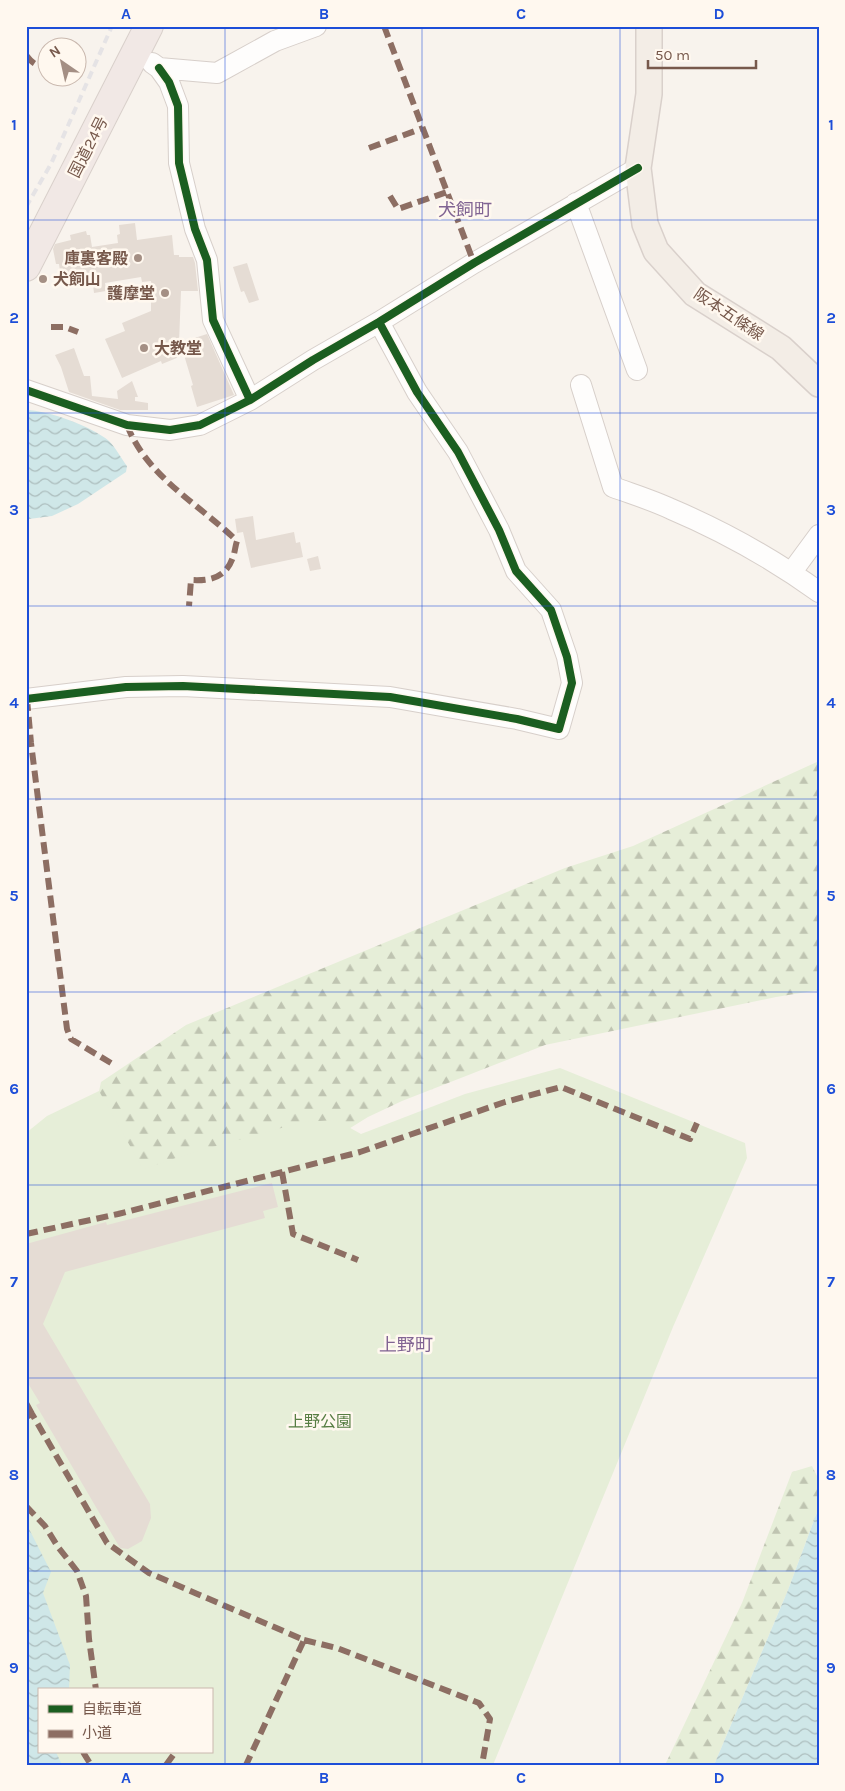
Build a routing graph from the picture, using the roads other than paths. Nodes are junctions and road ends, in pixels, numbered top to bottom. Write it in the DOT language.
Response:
graph roads {
  1 [pos="149,26"];
  2 [pos="316,26"];
  3 [pos="649,26"];
  4 [pos="136,52"];
  5 [pos="159,68"];
  6 [pos="638,168"];
  7 [pos="576,203"];
  8 [pos="26,267"];
  9 [pos="379,322"];
  10 [pos="637,370"];
  11 [pos="819,384"];
  12 [pos="581,385"];
  13 [pos="26,390"];
  14 [pos="250,400"];
  15 [pos="819,535"];
  16 [pos="791,573"];
  17 [pos="819,592"];
  18 [pos="26,699"];
  1 -- 4 [label="highway, 国道24号"];
  2 -- 5 [label="street"];
  3 -- 6 [label="main road, 阪本五條線"];
  4 -- 5 [label="street"];
  4 -- 8 [label="highway, 国道24号"];
  5 -- 14 [label="street"];
  6 -- 7 [label="street"];
  6 -- 11 [label="main road, 阪本五條線"];
  7 -- 9 [label="street"];
  7 -- 10 [label="street"];
  9 -- 14 [label="street"];
  9 -- 18 [label="street"];
  12 -- 16 [label="street"];
  13 -- 14 [label="street"];
  15 -- 16 [label="street"];
  16 -- 17 [label="street"];
}
